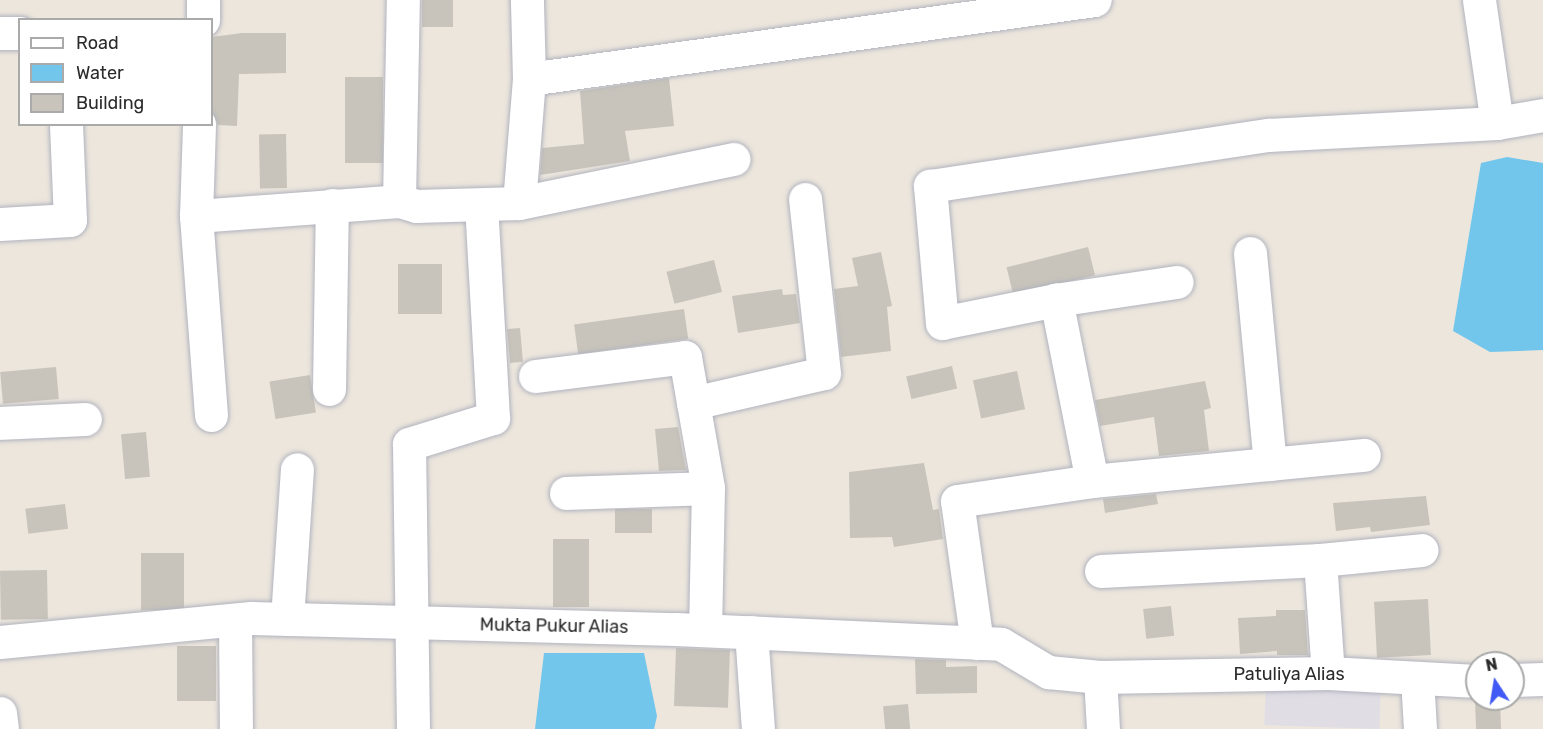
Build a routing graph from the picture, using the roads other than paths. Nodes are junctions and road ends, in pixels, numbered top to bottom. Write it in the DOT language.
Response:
graph roads {
  1 [pos="204,0"];
  2 [pos="403,0"];
  3 [pos="527,0"];
  4 [pos="1095,0"];
  5 [pos="1479,0"];
  6 [pos="203,18"];
  7 [pos="0,33"];
  8 [pos="18,33"];
  9 [pos="529,79"];
  10 [pos="1543,115"];
  11 [pos="1497,123"];
  12 [pos="66,126"];
  13 [pos="199,126"];
  14 [pos="734,159"];
  15 [pos="805,199"];
  16 [pos="399,201"];
  17 [pos="519,203"];
  18 [pos="332,205"];
  19 [pos="481,206"];
  20 [pos="196,216"];
  21 [pos="0,224"];
  22 [pos="1250,253"];
  23 [pos="1176,282"];
  24 [pos="1056,300"];
  25 [pos="535,376"];
  26 [pos="329,388"];
  27 [pos="693,403"];
  28 [pos="211,415"];
  29 [pos="85,419"];
  30 [pos="0,423"];
  31 [pos="1364,455"];
  32 [pos="1270,464"];
  33 [pos="297,469"];
  34 [pos="1092,481"];
  35 [pos="708,488"];
  36 [pos="566,493"];
  37 [pos="1422,550"];
  38 [pos="1320,560"];
  39 [pos="1101,571"];
  40 [pos="287,619"];
  41 [pos="235,620"];
  42 [pos="412,622"];
  43 [pos="705,630"];
  44 [pos="751,632"];
  45 [pos="0,642"];
  46 [pos="977,643"];
  47 [pos="1328,673"];
  48 [pos="1100,677"];
  49 [pos="1417,678"];
  50 [pos="1543,679"];
  51 [pos="1465,680"];
  52 [pos="1525,680"];
  53 [pos="0,713"];
  54 [pos="2,729"];
  55 [pos="236,729"];
  56 [pos="413,729"];
  57 [pos="758,729"];
  58 [pos="1103,729"];
  59 [pos="1420,729"];
  1 -- 6 [label="street"];
  2 -- 16 [label="street"];
  3 -- 9 [label="street"];
  4 -- 9 [label="street"];
  5 -- 11 [label="street"];
  7 -- 8 [label="street"];
  9 -- 17 [label="street"];
  10 -- 11 [label="street"];
  11 -- 24 [label="street"];
  12 -- 21 [label="street"];
  13 -- 20 [label="street"];
  14 -- 17 [label="street"];
  15 -- 27 [label="street"];
  16 -- 18 [label="street"];
  16 -- 19 [label="street"];
  17 -- 19 [label="street"];
  18 -- 20 [label="street"];
  18 -- 26 [label="street"];
  19 -- 42 [label="street"];
  20 -- 28 [label="street"];
  22 -- 32 [label="street"];
  23 -- 24 [label="street"];
  24 -- 34 [label="street"];
  25 -- 27 [label="street"];
  27 -- 35 [label="street"];
  29 -- 30 [label="street"];
  31 -- 32 [label="street"];
  32 -- 34 [label="street"];
  33 -- 40 [label="street"];
  34 -- 46 [label="street"];
  35 -- 36 [label="street"];
  35 -- 43 [label="street"];
  37 -- 38 [label="street"];
  38 -- 39 [label="street"];
  38 -- 47 [label="street"];
  40 -- 41 [label="street, Mukta Pukur Alias"];
  40 -- 42 [label="street, Mukta Pukur Alias"];
  41 -- 45 [label="street, Mukta Pukur Alias"];
  41 -- 55 [label="street"];
  42 -- 43 [label="street, Mukta Pukur Alias"];
  42 -- 56 [label="street"];
  43 -- 44 [label="street, Mukta Pukur Alias"];
  44 -- 46 [label="street, Mukta Pukur Alias"];
  44 -- 57 [label="street"];
  46 -- 48 [label="street, Mukta Pukur Alias"];
  47 -- 48 [label="street, Patuliya Alias"];
  47 -- 49 [label="street, Patuliya Alias"];
  48 -- 58 [label="street"];
  49 -- 51 [label="street, Patuliya Alias"];
  49 -- 59 [label="street"];
  50 -- 52 [label="street"];
  53 -- 54 [label="street"];
}
